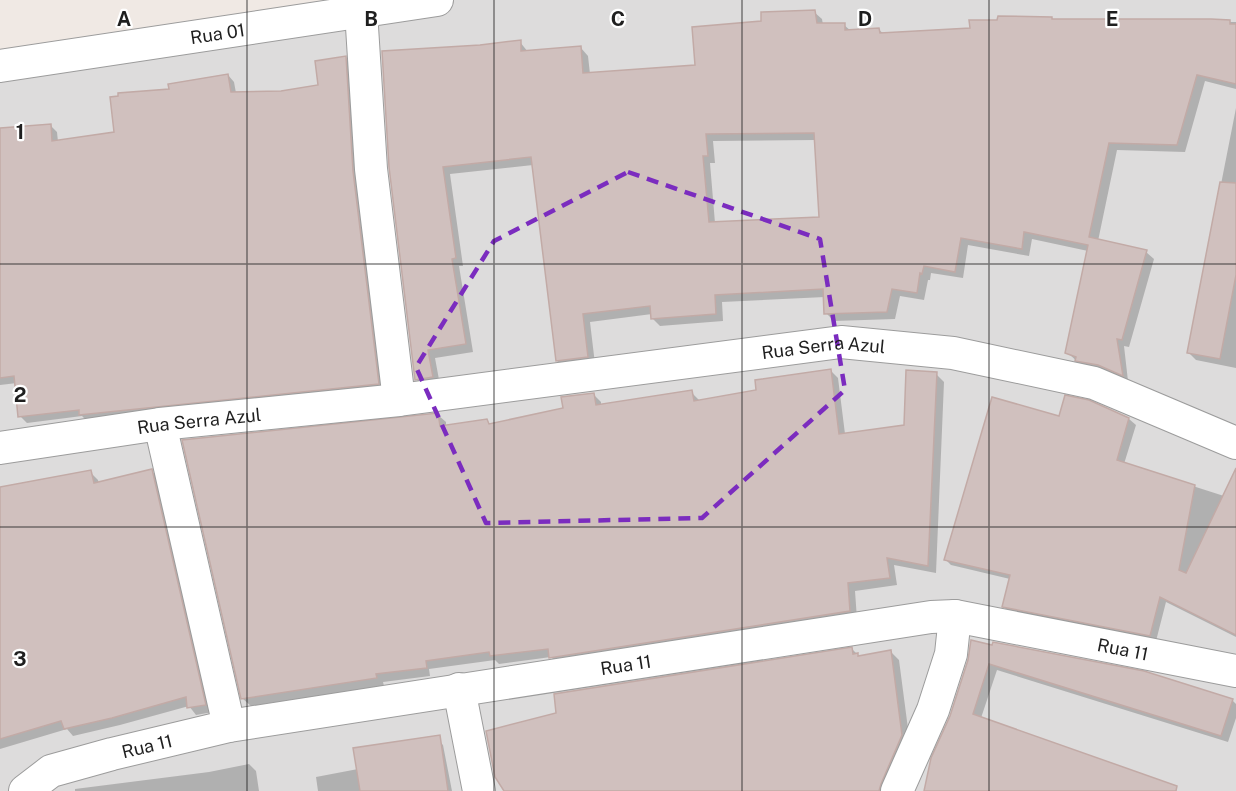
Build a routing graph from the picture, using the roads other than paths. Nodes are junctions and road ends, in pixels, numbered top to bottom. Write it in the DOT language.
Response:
graph roads {
  1 [pos="437,0"];
  2 [pos="362,11"];
  3 [pos="0,66"];
  4 [pos="399,400"];
  5 [pos="160,424"];
  6 [pos="1236,443"];
  7 [pos="0,448"];
  8 [pos="955,616"];
  9 [pos="1236,670"];
  10 [pos="459,689"];
  11 [pos="229,726"];
  12 [pos="25,791"];
  13 [pos="479,791"];
  14 [pos="897,791"];
  1 -- 2 [label="street, Rua 01"];
  2 -- 3 [label="street, Rua 01"];
  2 -- 4 [label="street"];
  4 -- 5 [label="street, Rua Serra Azul"];
  4 -- 6 [label="street, Rua Serra Azul"];
  5 -- 7 [label="street, Rua Serra Azul"];
  5 -- 11 [label="street"];
  8 -- 9 [label="street, Rua 11"];
  8 -- 10 [label="street, Rua 11"];
  8 -- 14 [label="street"];
  10 -- 11 [label="street, Rua 11"];
  10 -- 13 [label="street"];
  11 -- 12 [label="street, Rua 11"];
}
